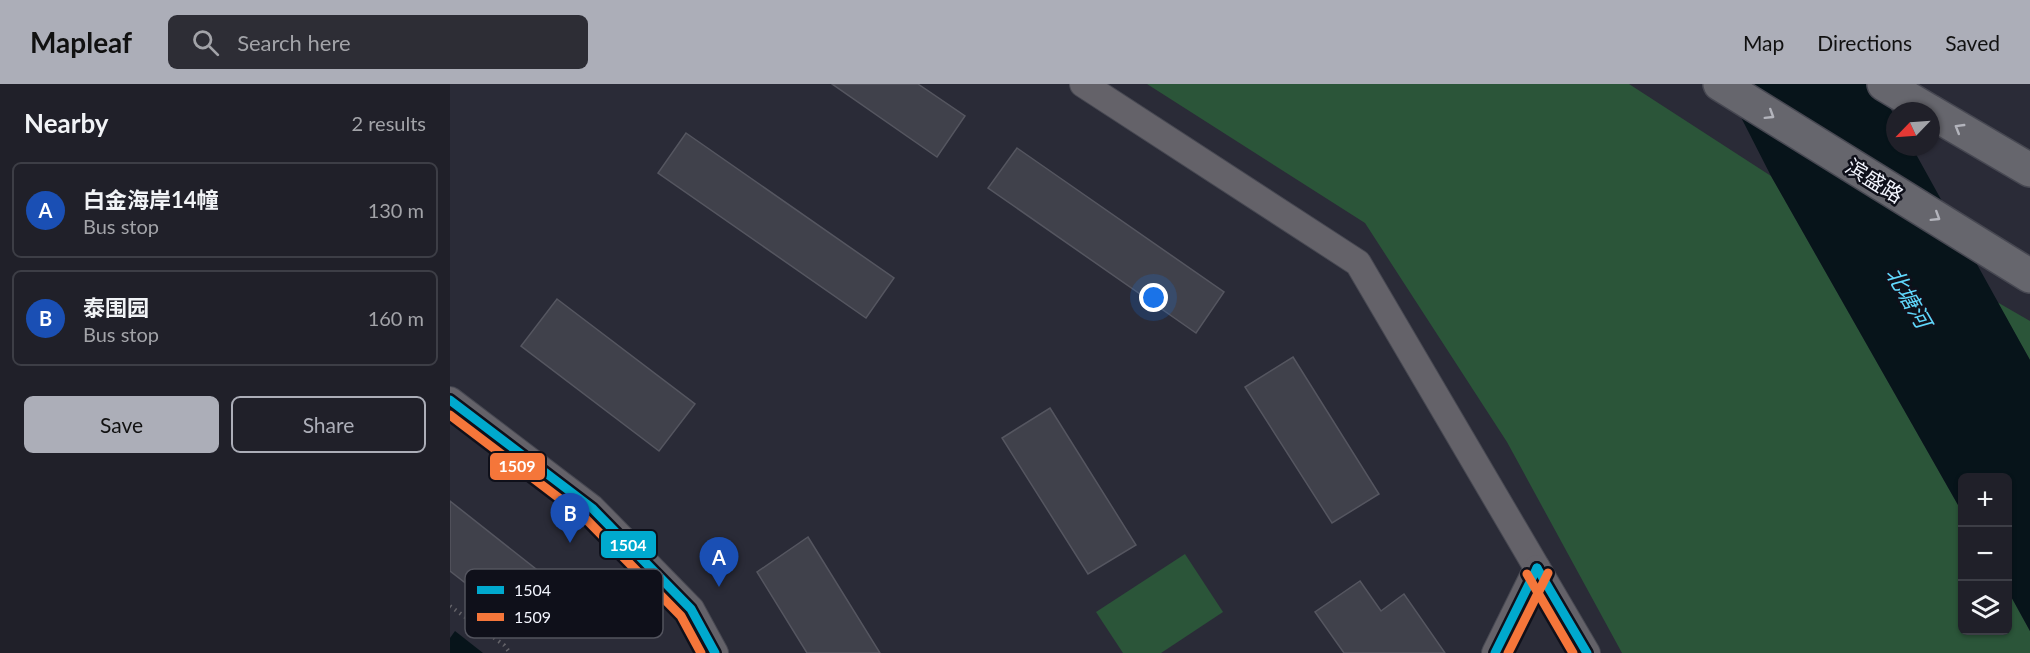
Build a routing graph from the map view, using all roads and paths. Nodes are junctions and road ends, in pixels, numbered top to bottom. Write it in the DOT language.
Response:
graph roads {
  1 [pos="1083,84"];
  2 [pos="1720,84"];
  3 [pos="1884,84"];
  4 [pos="1915,102"];
  5 [pos="1940,117"];
  6 [pos="2030,170"];
  7 [pos="2030,276"];
  8 [pos="450,400"];
  9 [pos="1537,568"];
  10 [pos="652,569"];
  11 [pos="663,580"];
  12 [pos="450,606"];
  13 [pos="465,617"];
  14 [pos="494,638"];
  15 [pos="510,653"];
  16 [pos="715,653"];
  17 [pos="1495,653"];
  18 [pos="1587,653"];
  1 -- 9 [label="street"];
  2 -- 7 [label="main road, 滨盛路, one-way"];
  3 -- 4 [label="main road"];
  6 -- 5 [label="main road, one-way"];
  8 -- 10 [label="street"];
  9 -- 17 [label="street"];
  9 -- 18 [label="street"];
  11 -- 16 [label="street"];
  12 -- 13 [label="path"];
  14 -- 15 [label="path"];
}
